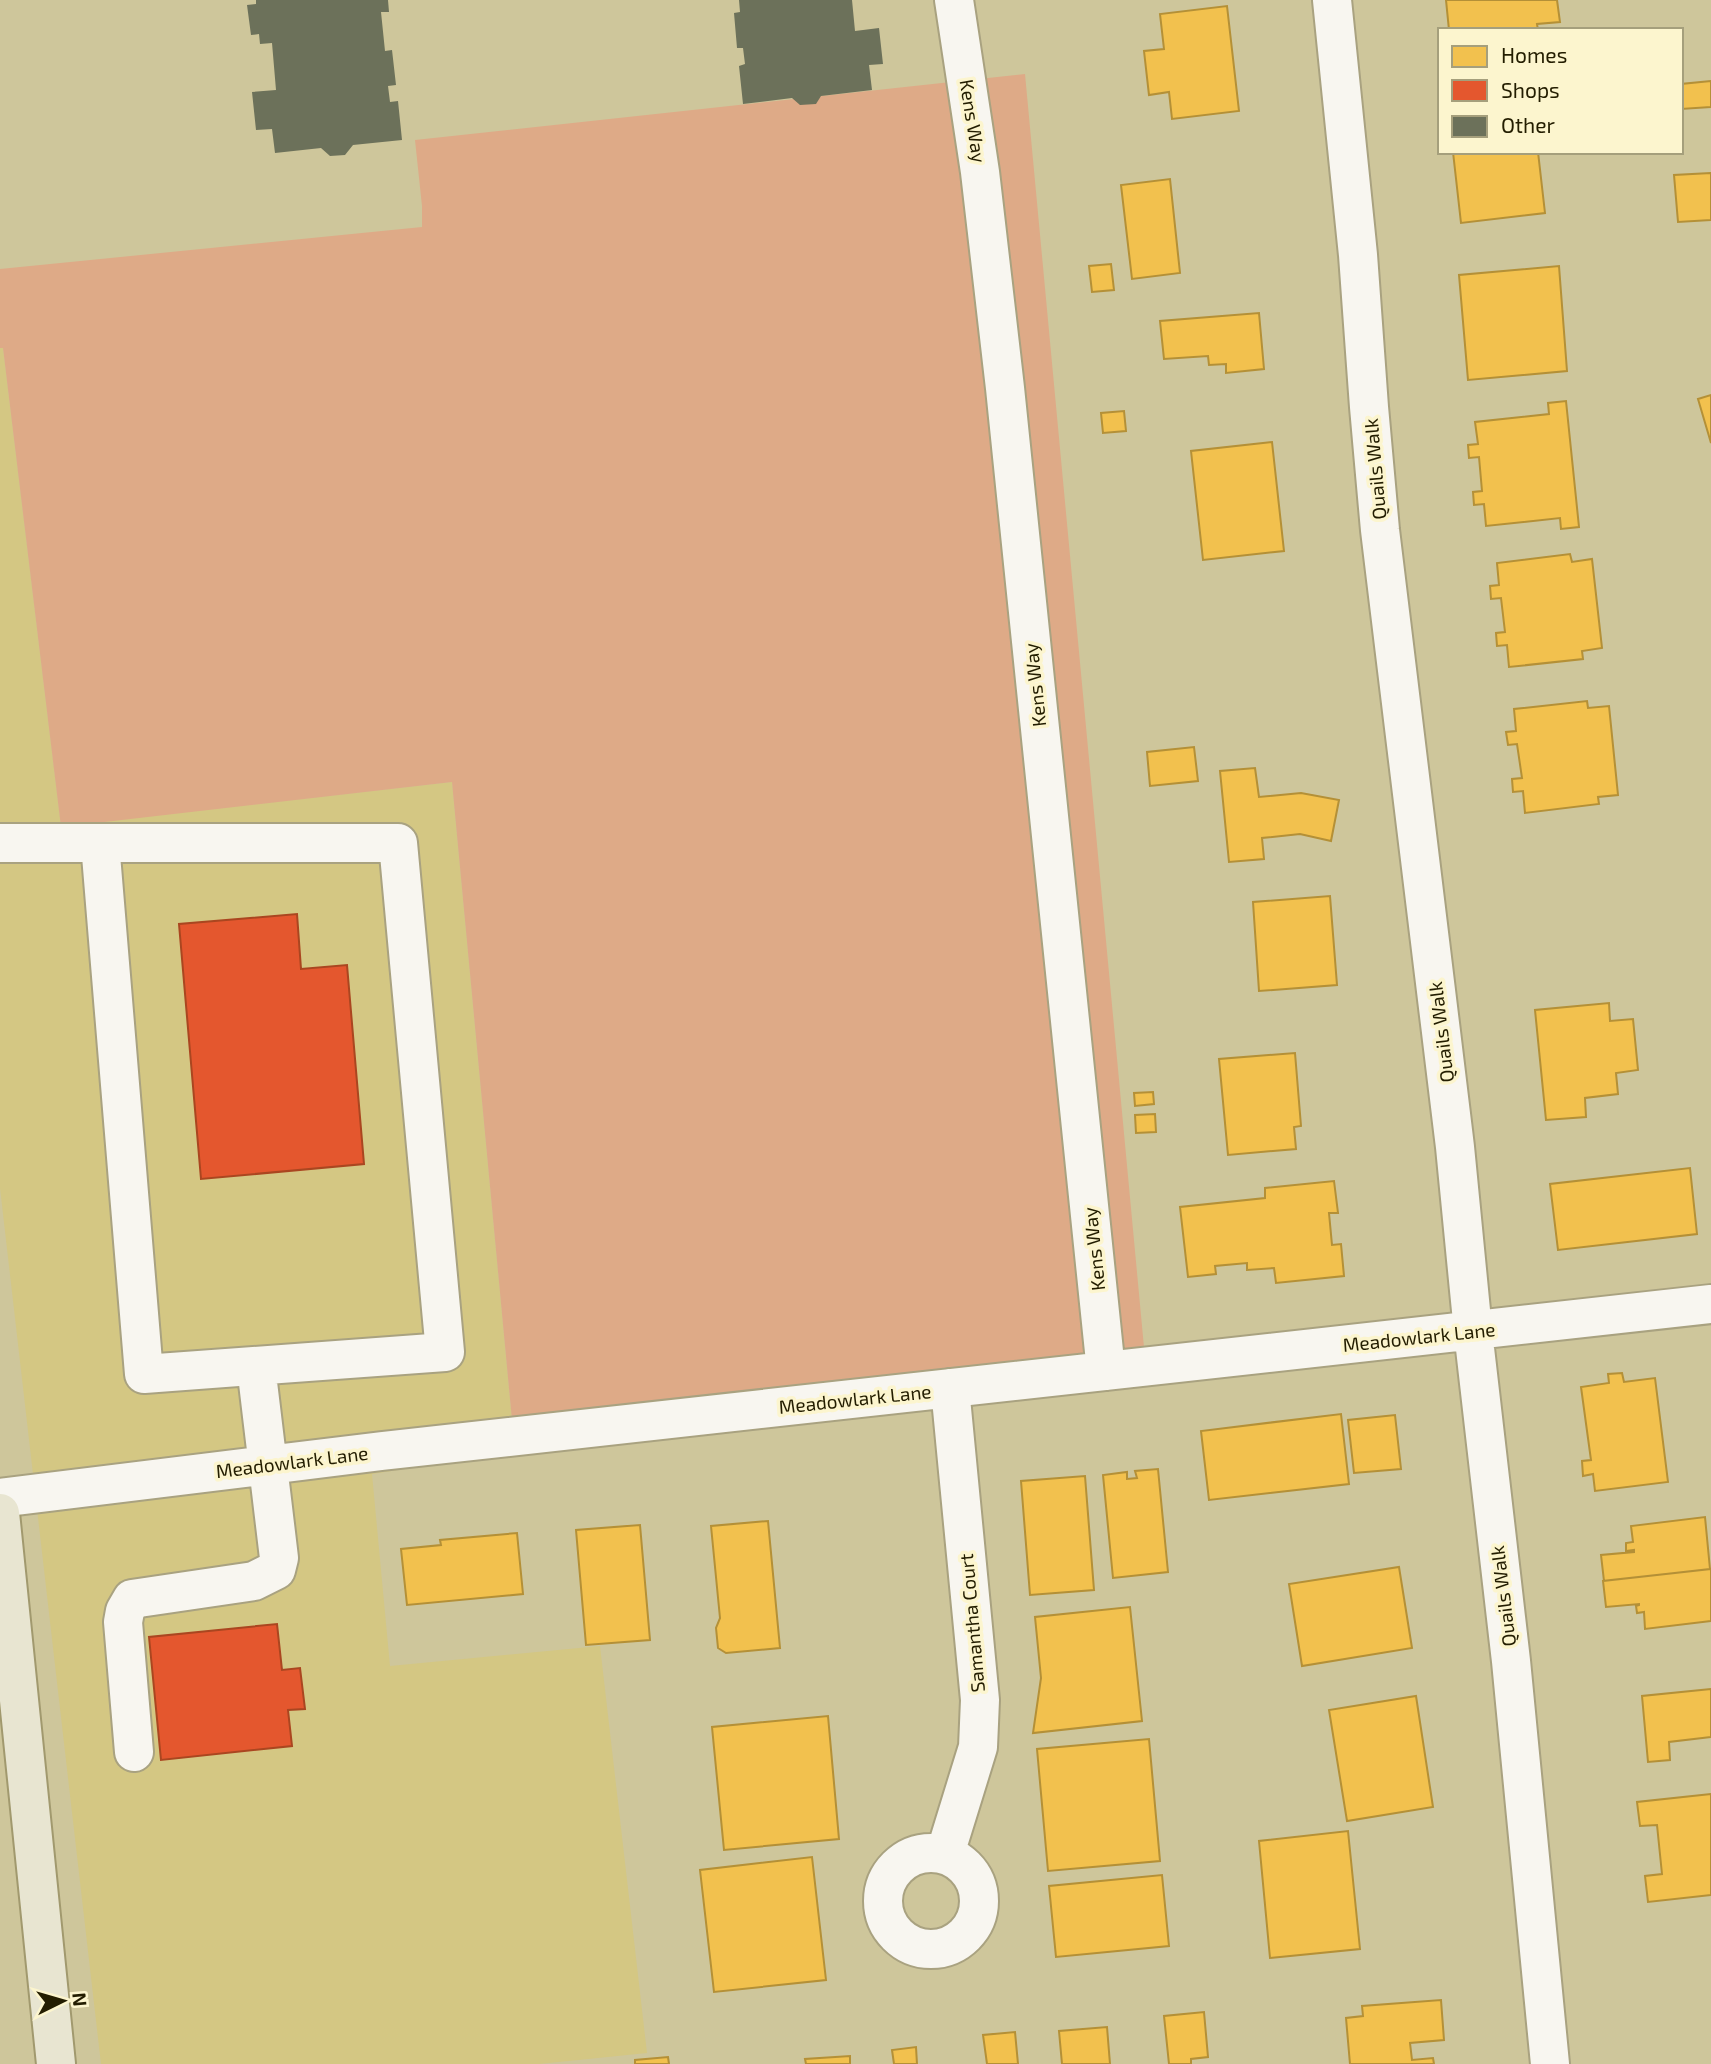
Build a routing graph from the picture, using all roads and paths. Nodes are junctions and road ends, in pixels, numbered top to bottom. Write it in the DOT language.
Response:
graph roads {
  1 [pos="954,0"];
  2 [pos="1332,0"];
  3 [pos="0,843"];
  4 [pos="100,843"];
  5 [pos="1711,1304"];
  6 [pos="1473,1331"];
  7 [pos="256,1366"];
  8 [pos="1106,1371"];
  9 [pos="950,1388"];
  10 [pos="267,1466"];
  11 [pos="0,1498"];
  12 [pos="0,1513"];
  13 [pos="134,1752"];
  14 [pos="945,1854"];
  15 [pos="56,2064"];
  16 [pos="1550,2064"];
  1 -- 8 [label="street, Kens Way"];
  2 -- 6 [label="street, Quails Walk"];
  3 -- 4 [label="street"];
  4 -- 7 [label="street"];
  4 -- 7 [label="street"];
  5 -- 6 [label="street, Meadowlark Lane"];
  6 -- 8 [label="street, Meadowlark Lane"];
  6 -- 16 [label="street, Quails Walk"];
  7 -- 10 [label="street"];
  8 -- 9 [label="street, Meadowlark Lane"];
  9 -- 10 [label="street, Meadowlark Lane"];
  9 -- 14 [label="street, Samantha Court"];
  10 -- 11 [label="street, Meadowlark Lane"];
  10 -- 13 [label="street"];
  12 -- 15 [label="main road"];
}
